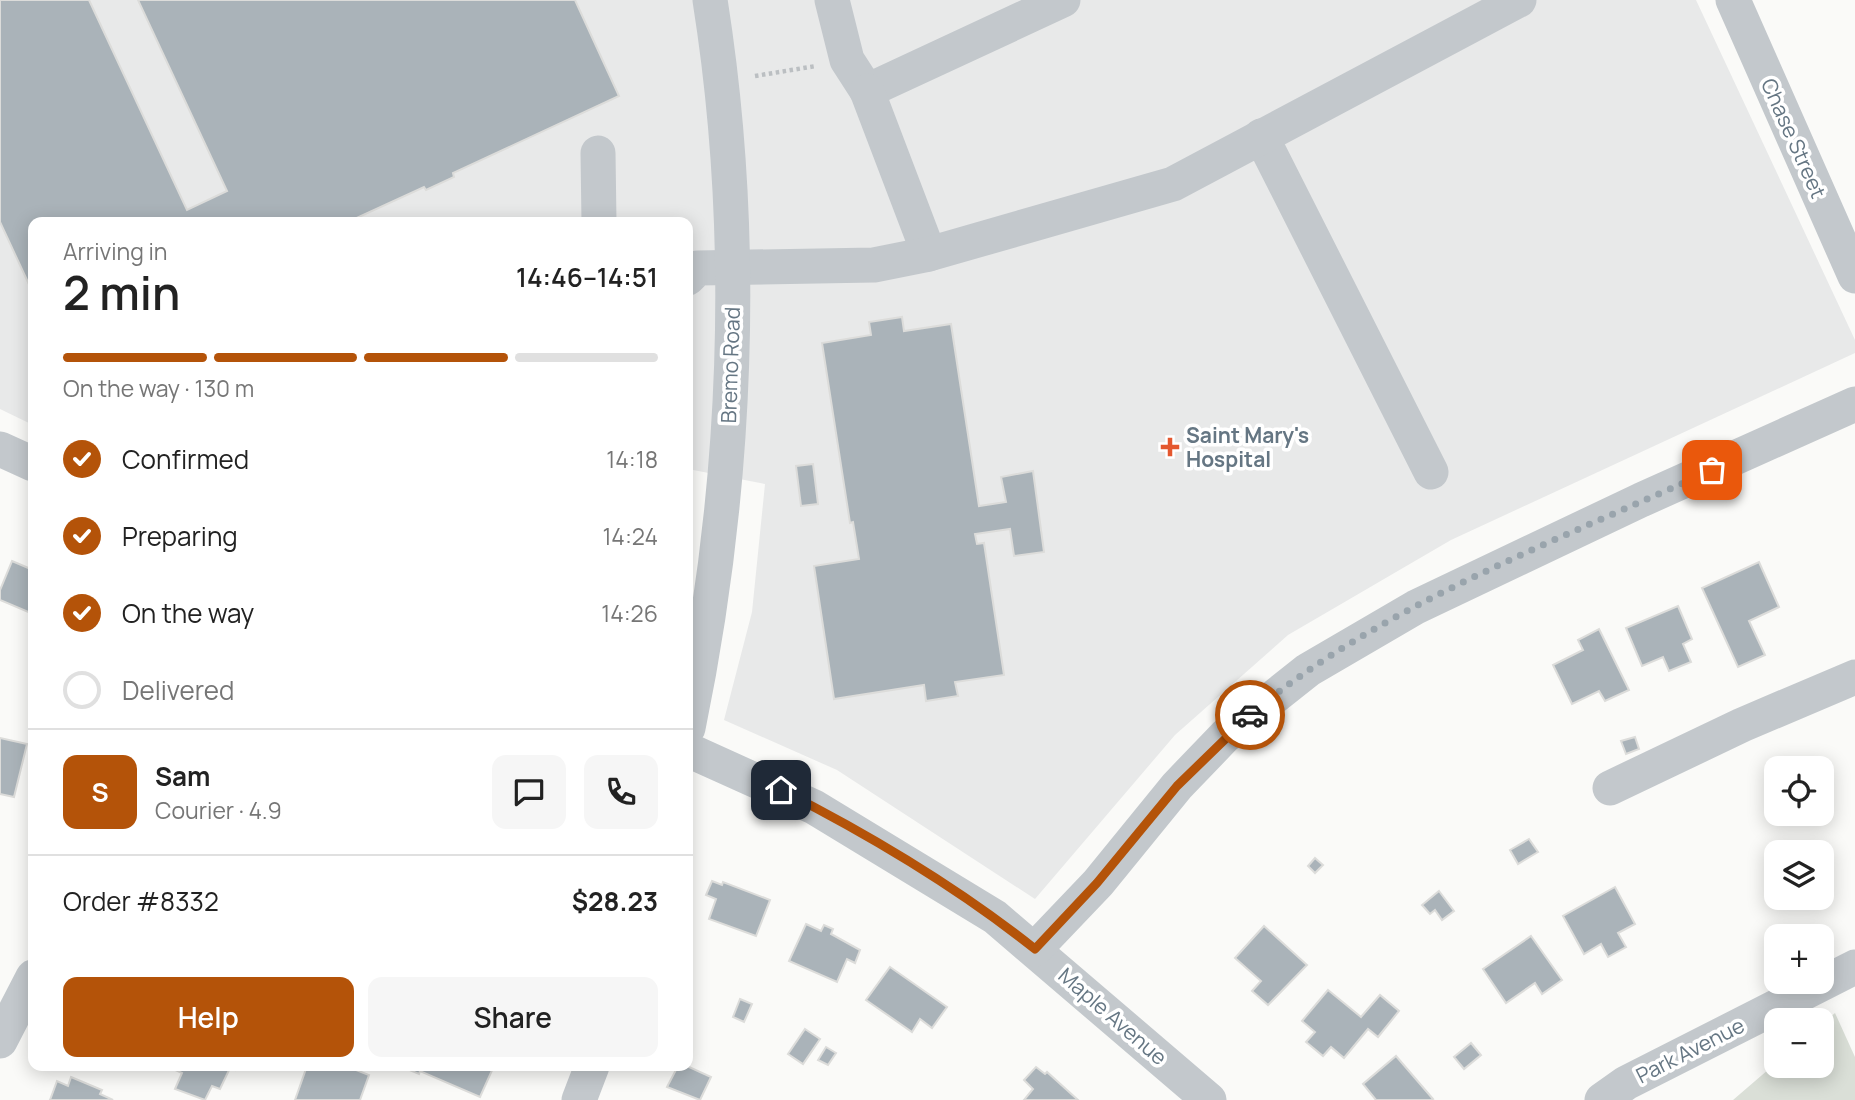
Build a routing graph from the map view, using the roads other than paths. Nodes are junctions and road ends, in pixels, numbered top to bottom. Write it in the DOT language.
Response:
graph roads {
  1 [pos="710,0"];
  2 [pos="832,0"];
  3 [pos="1063,0"];
  4 [pos="1519,0"];
  5 [pos="1733,0"];
  6 [pos="867,91"];
  7 [pos="1261,136"];
  8 [pos="598,153"];
  9 [pos="599,217"];
  10 [pos="929,254"];
  11 [pos="701,268"];
  12 [pos="1855,276"];
  13 [pos="1855,404"];
  14 [pos="0,449"];
  15 [pos="28,462"];
  16 [pos="1431,472"];
  17 [pos="1855,677"];
  18 [pos="693,703"];
  19 [pos="693,752"];
  20 [pos="1610,788"];
  21 [pos="1035,949"];
  22 [pos="1855,967"];
  23 [pos="28,987"];
  24 [pos="0,1041"];
  25 [pos="590,1071"];
  26 [pos="579,1100"];
  27 [pos="1209,1100"];
  28 [pos="1602,1100"];
  1 -- 11 [label="street, Bremo Road"];
  2 -- 6 [label="street"];
  3 -- 6 [label="street"];
  4 -- 7 [label="street"];
  5 -- 12 [label="street, Chase Street"];
  6 -- 10 [label="street"];
  7 -- 10 [label="street"];
  7 -- 16 [label="street"];
  8 -- 9 [label="street"];
  10 -- 11 [label="street"];
  11 -- 18 [label="street, Bremo Road"];
  13 -- 21 [label="street"];
  14 -- 15 [label="street"];
  17 -- 20 [label="street"];
  19 -- 21 [label="street, Maple Avenue"];
  21 -- 27 [label="street, Maple Avenue"];
  22 -- 28 [label="street, Park Avenue"];
  23 -- 24 [label="street"];
  25 -- 26 [label="street"];
}
